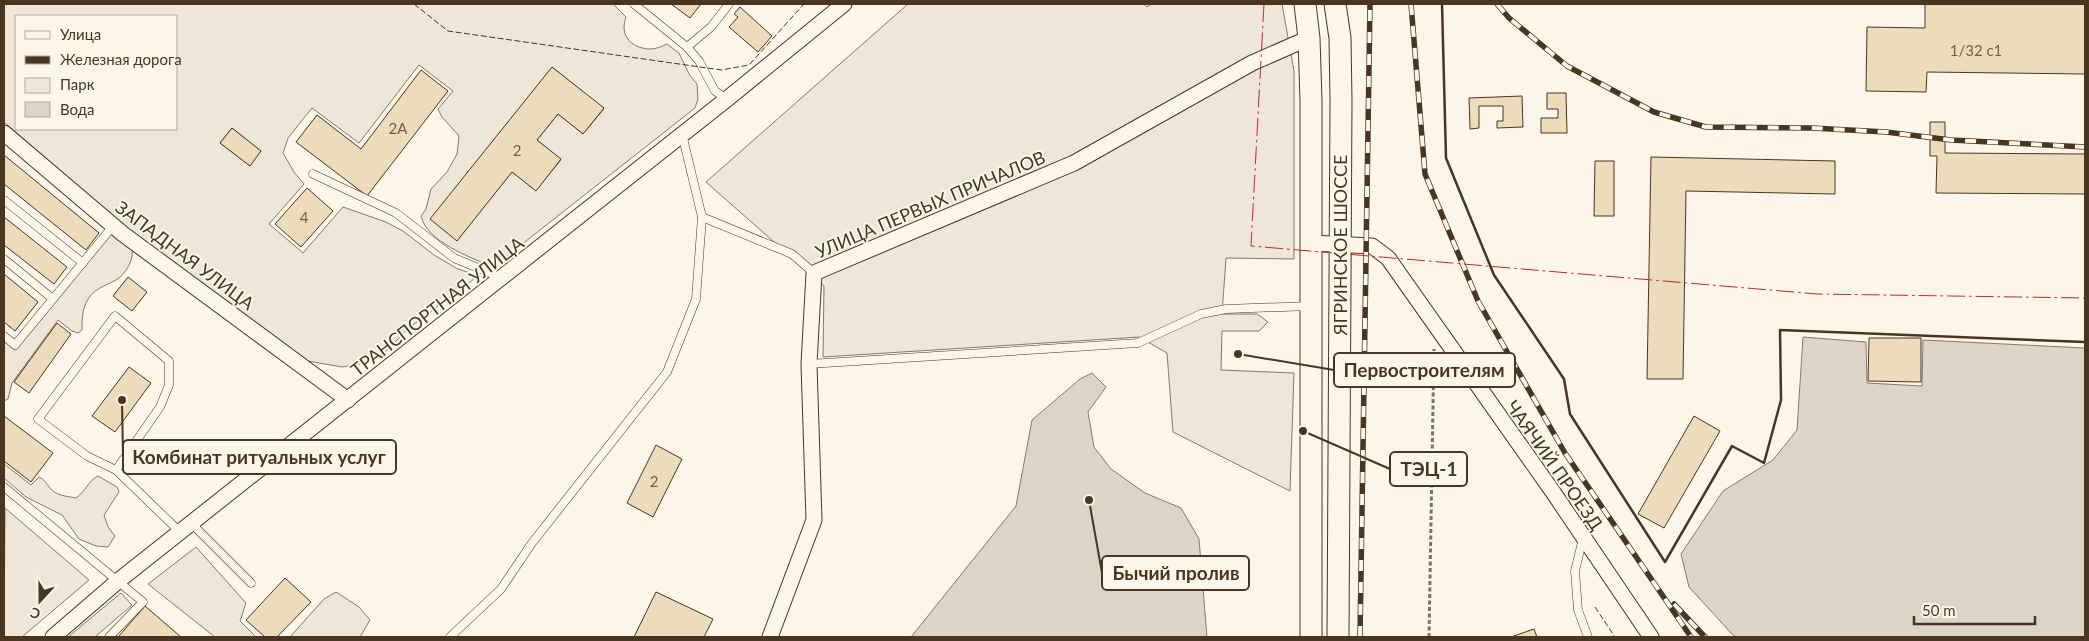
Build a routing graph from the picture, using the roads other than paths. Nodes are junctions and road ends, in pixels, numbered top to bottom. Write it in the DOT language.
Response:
graph roads {
  1 [pos="634,4"];
  2 [pos="729,4"];
  3 [pos="844,4"];
  4 [pos="1305,4"];
  5 [pos="1335,4"];
  6 [pos="1309,38"];
  7 [pos="687,47"];
  8 [pos="727,99"];
  9 [pos="4,133"];
  10 [pos="682,134"];
  11 [pos="314,174"];
  12 [pos="4,200"];
  13 [pos="702,218"];
  14 [pos="113,226"];
  15 [pos="1311,243"];
  16 [pos="1341,244"];
  17 [pos="4,259"];
  18 [pos="83,263"];
  19 [pos="814,273"];
  20 [pos="502,278"];
  21 [pos="54,299"];
  22 [pos="1311,306"];
  23 [pos="4,336"];
  24 [pos="809,364"];
  25 [pos="348,400"];
  26 [pos="116,470"];
  27 [pos="4,487"];
  28 [pos="186,528"];
  29 [pos="1584,538"];
  30 [pos="118,581"];
  31 [pos="251,583"];
  32 [pos="53,637"];
  33 [pos="109,637"];
  34 [pos="450,637"];
  35 [pos="770,637"];
  36 [pos="1311,637"];
  37 [pos="1338,637"];
  38 [pos="1588,637"];
  39 [pos="1651,637"];
  1 -- 7 [label="lane"];
  2 -- 7 [label="lane"];
  3 -- 8 [label="street, ТРАНСПОРТНАЯ УЛИЦА"];
  4 -- 6 [label="main road, ЯГРИНСКОЕ ШОССЕ"];
  5 -- 16 [label="main road, ЯГРИНСКОЕ ШОССЕ"];
  6 -- 15 [label="main road, ЯГРИНСКОЕ ШОССЕ"];
  6 -- 19 [label="street, УЛИЦА ПЕРВЫХ ПРИЧАЛОВ"];
  7 -- 8 [label="lane"];
  8 -- 10 [label="street, ТРАНСПОРТНАЯ УЛИЦА"];
  9 -- 14 [label="street, ЗАПАДНАЯ УЛИЦА"];
  10 -- 13 [label="lane"];
  10 -- 20 [label="street, ТРАНСПОРТНАЯ УЛИЦА"];
  11 -- 20 [label="lane"];
  12 -- 18 [label="lane"];
  13 -- 19 [label="lane"];
  13 -- 34 [label="lane"];
  14 -- 18 [label="lane"];
  14 -- 25 [label="street, ЗАПАДНАЯ УЛИЦА"];
  15 -- 16 [label="street, ЧАЯЧИЙ ПРОЕЗД"];
  15 -- 22 [label="main road, ЯГРИНСКОЕ ШОССЕ"];
  16 -- 29 [label="street, ЧАЯЧИЙ ПРОЕЗД"];
  16 -- 37 [label="main road, ЯГРИНСКОЕ ШОССЕ"];
  17 -- 21 [label="lane"];
  18 -- 21 [label="lane"];
  19 -- 24 [label="street, УЛИЦА ПЕРВЫХ ПРИЧАЛОВ"];
  20 -- 25 [label="street, ТРАНСПОРТНАЯ УЛИЦА"];
  21 -- 23 [label="lane"];
  22 -- 24 [label="lane"];
  22 -- 36 [label="main road, ЯГРИНСКОЕ ШОССЕ"];
  24 -- 35 [label="street, УЛИЦА ПЕРВЫХ ПРИЧАЛОВ"];
  25 -- 28 [label="street, ТРАНСПОРТНАЯ УЛИЦА"];
  26 -- 26 [label="lane"];
  26 -- 28 [label="lane"];
  27 -- 30 [label="lane"];
  28 -- 30 [label="street, ТРАНСПОРТНАЯ УЛИЦА"];
  28 -- 31 [label="lane"];
  29 -- 38 [label="lane"];
  29 -- 39 [label="street, ЧАЯЧИЙ ПРОЕЗД"];
  30 -- 32 [label="street, ТРАНСПОРТНАЯ УЛИЦА"];
  30 -- 33 [label="lane"];
}
